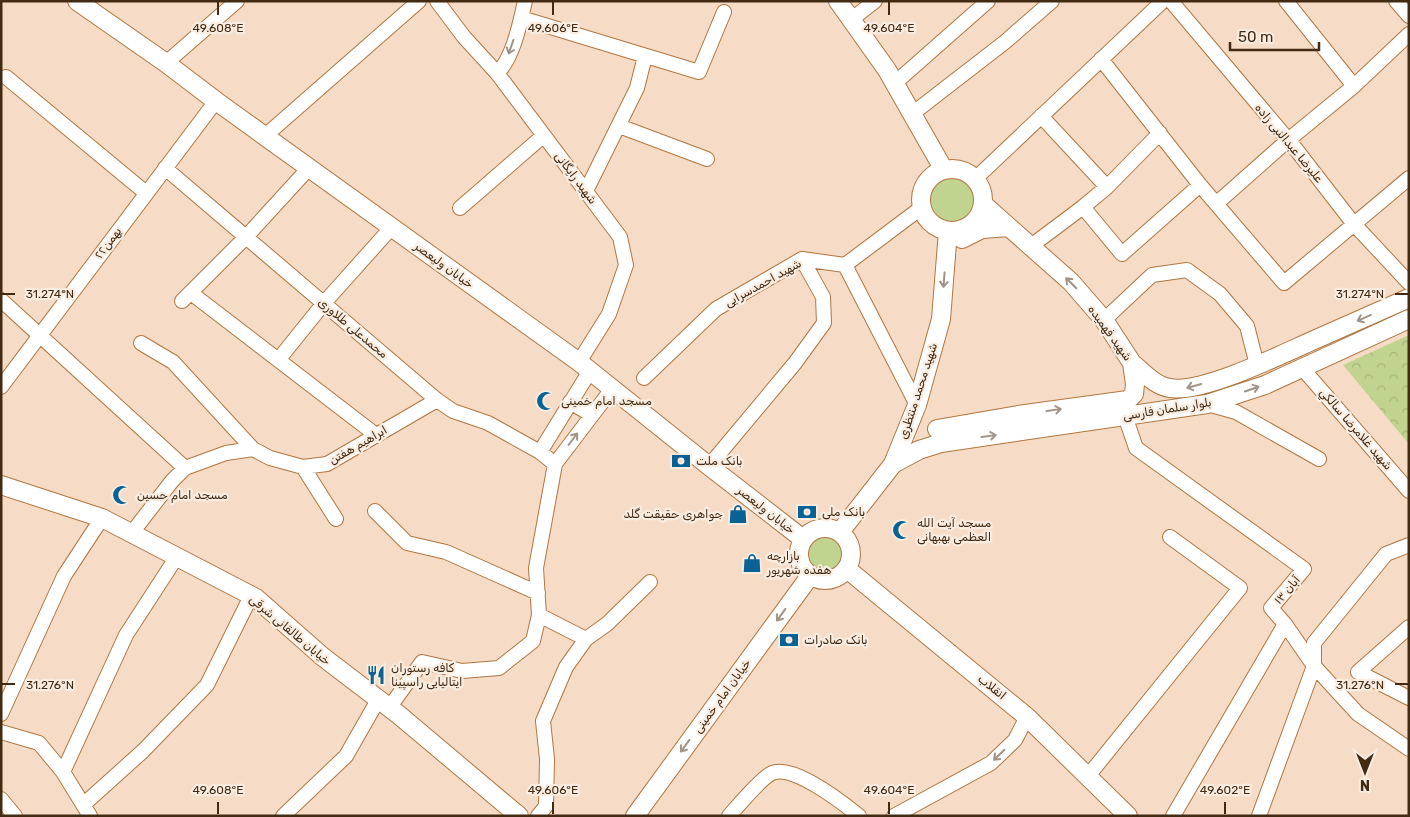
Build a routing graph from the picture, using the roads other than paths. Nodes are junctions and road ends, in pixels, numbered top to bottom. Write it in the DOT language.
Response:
graph roads {
  1 [pos="77,1"];
  2 [pos="237,1"];
  3 [pos="419,1"];
  4 [pos="437,1"];
  5 [pos="525,1"];
  6 [pos="838,1"];
  7 [pos="875,1"];
  8 [pos="988,1"];
  9 [pos="1163,1"];
  10 [pos="1171,1"];
  11 [pos="1286,1"];
  12 [pos="1396,1"];
  13 [pos="1045,4"];
  14 [pos="724,12"];
  15 [pos="1409,16"];
  16 [pos="521,18"];
  17 [pos="852,20"];
  18 [pos="1409,34"];
  19 [pos="645,56"];
  20 [pos="1101,59"];
  21 [pos="166,63"];
  22 [pos="497,73"];
  23 [pos="6,77"];
  24 [pos="895,83"];
  25 [pos="1354,86"];
  26 [pos="216,100"];
  27 [pos="912,114"];
  28 [pos="1041,116"];
  29 [pos="620,126"];
  30 [pos="1160,133"];
  31 [pos="265,136"];
  32 [pos="543,136"];
  33 [pos="1287,141"];
  34 [pos="706,159"];
  35 [pos="165,168"];
  36 [pos="309,168"];
  37 [pos="944,170"];
  38 [pos="1409,178"];
  39 [pos="975,179"];
  40 [pos="1200,185"];
  41 [pos="1107,187"];
  42 [pos="586,191"];
  43 [pos="146,193"];
  44 [pos="1217,202"];
  45 [pos="983,204"];
  46 [pos="1083,207"];
  47 [pos="460,208"];
  48 [pos="921,208"];
  49 [pos="1353,224"];
  50 [pos="392,227"];
  51 [pos="1009,227"];
  52 [pos="948,231"];
  53 [pos="246,237"];
  54 [pos="1031,246"];
  55 [pos="946,253"];
  56 [pos="802,259"];
  57 [pos="845,265"];
  58 [pos="1409,283"];
  59 [pos="1409,298"];
  60 [pos="1,300"];
  61 [pos="324,303"];
  62 [pos="1104,320"];
  63 [pos="1409,320"];
  64 [pos="39,336"];
  65 [pos="141,344"];
  66 [pos="279,359"];
  67 [pos="1132,363"];
  68 [pos="1257,365"];
  69 [pos="585,366"];
  70 [pos="1302,368"];
  71 [pos="644,378"];
  72 [pos="1,387"];
  73 [pos="612,389"];
  74 [pos="437,400"];
  75 [pos="570,402"];
  76 [pos="1207,404"];
  77 [pos="917,405"];
  78 [pos="592,415"];
  79 [pos="1125,416"];
  80 [pos="376,435"];
  81 [pos="939,436"];
  82 [pos="253,449"];
  83 [pos="540,452"];
  84 [pos="1318,459"];
  85 [pos="555,464"];
  86 [pos="893,464"];
  87 [pos="709,466"];
  88 [pos="303,467"];
  89 [pos="185,468"];
  90 [pos="1,485"];
  91 [pos="1409,491"];
  92 [pos="375,511"];
  93 [pos="102,518"];
  94 [pos="336,519"];
  95 [pos="840,532"];
  96 [pos="131,534"];
  97 [pos="1170,537"];
  98 [pos="803,539"];
  99 [pos="1409,545"];
  100 [pos="176,558"];
  101 [pos="847,569"];
  102 [pos="810,576"];
  103 [pos="650,582"];
  104 [pos="538,593"];
  105 [pos="251,596"];
  106 [pos="539,615"];
  107 [pos="1285,624"];
  108 [pos="1409,628"];
  109 [pos="586,638"];
  110 [pos="1314,666"];
  111 [pos="1409,698"];
  112 [pos="384,704"];
  113 [pos="1,714"];
  114 [pos="1028,717"];
  115 [pos="1,732"];
  116 [pos="1409,749"];
  117 [pos="63,772"];
  118 [pos="1088,776"];
  119 [pos="1,800"];
  120 [pos="86,811"];
  121 [pos="513,814"];
  122 [pos="15,816"];
  123 [pos="283,816"];
  124 [pos="538,816"];
  125 [pos="635,816"];
  126 [pos="729,816"];
  127 [pos="860,816"];
  128 [pos="894,816"];
  129 [pos="1128,816"];
  130 [pos="1173,816"];
  131 [pos="1259,816"];
  1 -- 21 [label="main road, خیابان ولیعصر"];
  2 -- 21 [label="street"];
  3 -- 31 [label="street"];
  4 -- 22 [label="street, شهید رایگانی"];
  5 -- 16 [label="street"];
  6 -- 17 [label="main road"];
  7 -- 17 [label="street"];
  8 -- 24 [label="street"];
  9 -- 20 [label="street"];
  10 -- 33 [label="street, علیرضا عبدالنبی زاده"];
  11 -- 25 [label="street"];
  12 -- 15 [label="street"];
  13 -- 27 [label="street"];
  14 -- 19 [label="street"];
  16 -- 19 [label="street"];
  16 -- 22 [label="street, one-way"];
  17 -- 24 [label="main road"];
  18 -- 25 [label="street"];
  19 -- 29 [label="street"];
  20 -- 28 [label="street"];
  20 -- 30 [label="street"];
  21 -- 26 [label="main road, خیابان ولیعصر"];
  22 -- 32 [label="street, شهید رایگانی"];
  23 -- 43 [label="street"];
  24 -- 27 [label="main road"];
  25 -- 33 [label="street"];
  26 -- 31 [label="main road, خیابان ولیعصر"];
  26 -- 35 [label="street, ۲۲بهمن"];
  27 -- 37 [label="main road"];
  28 -- 39 [label="street"];
  28 -- 41 [label="street"];
  29 -- 34 [label="street"];
  29 -- 42 [label="street"];
  30 -- 40 [label="street"];
  30 -- 41 [label="street"];
  31 -- 36 [label="main road, خیابان ولیعصر"];
  32 -- 42 [label="street, شهید رایگانی"];
  32 -- 47 [label="street"];
  33 -- 44 [label="street"];
  33 -- 49 [label="street, علیرضا عبدالنبی زاده"];
  35 -- 43 [label="street, ۲۲بهمن"];
  35 -- 53 [label="street, محمدعلی طلاوری"];
  36 -- 50 [label="main road, خیابان ولیعصر"];
  36 -- 53 [label="street"];
  37 -- 39 [label="main road"];
  37 -- 48 [label="main road"];
  38 -- 49 [label="street"];
  39 -- 45 [label="main road"];
  40 -- 44 [label="street"];
  40 -- 46 [label="street"];
  41 -- 46 [label="street"];
  42 -- 69 [label="street, شهید رایگانی"];
  43 -- 64 [label="street, ۲۲بهمن"];
  44 -- 49 [label="street"];
  45 -- 51 [label="main road, شهید فهمیده"];
  45 -- 52 [label="main road"];
  46 -- 54 [label="street"];
  48 -- 52 [label="main road"];
  48 -- 57 [label="street"];
  49 -- 58 [label="street, علیرضا عبدالنبی زاده"];
  50 -- 61 [label="street"];
  50 -- 69 [label="main road, خیابان ولیعصر"];
  51 -- 54 [label="main road, شهید فهمیده"];
  51 -- 55 [label="main road"];
  52 -- 55 [label="main road, شهید محمد منتظری"];
  53 -- 61 [label="street, محمدعلی طلاوری"];
  53 -- 66 [label="street"];
  62 -- 54 [label="main road, شهید فهمیده, one-way"];
  55 -- 77 [label="main road, شهید محمد منتظری, one-way"];
  56 -- 57 [label="street, شهید احمدسرایی"];
  56 -- 71 [label="street, شهید احمدسرایی"];
  56 -- 87 [label="street"];
  57 -- 77 [label="street"];
  59 -- 68 [label="main road, بلوار سلمان فارسی, one-way"];
  60 -- 64 [label="street"];
  61 -- 66 [label="street"];
  61 -- 74 [label="street, محمدعلی طلاوری"];
  62 -- 67 [label="main road, شهید فهمیده"];
  62 -- 68 [label="street"];
  63 -- 70 [label="main road, بلوار سلمان فارسی"];
  64 -- 72 [label="street, ۲۲بهمن"];
  64 -- 89 [label="street"];
  65 -- 82 [label="street"];
  66 -- 80 [label="street"];
  68 -- 67 [label="main road, بلوار سلمان فارسی, one-way"];
  81 -- 67 [label="main road, شهید فهمیده, one-way"];
  69 -- 73 [label="main road, خیابان ولیعصر"];
  69 -- 75 [label="street, شهید رایگانی"];
  76 -- 70 [label="main road, بلوار سلمان فارسی, one-way"];
  70 -- 91 [label="street, شهید غلامرضا سالکي"];
  73 -- 78 [label="street"];
  73 -- 87 [label="main road, خیابان ولیعصر"];
  74 -- 80 [label="street, ابراهیم هفتن"];
  74 -- 83 [label="street, محمدعلی طلاوری"];
  75 -- 78 [label="street"];
  75 -- 83 [label="street, شهید رایگانی"];
  76 -- 79 [label="main road, بلوار سلمان فارسی"];
  76 -- 84 [label="street"];
  77 -- 81 [label="main road"];
  77 -- 86 [label="main road, شهید محمد منتظری"];
  85 -- 78 [label="street, one-way"];
  81 -- 79 [label="main road, بلوار سلمان فارسی, one-way"];
  79 -- 107 [label="street, ۱۳ آبان"];
  80 -- 88 [label="street, ابراهیم هفتن"];
  81 -- 86 [label="main road"];
  82 -- 88 [label="street, ابراهیم هفتن"];
  82 -- 89 [label="street"];
  83 -- 85 [label="street, محمدعلی طلاوری"];
  85 -- 104 [label="street"];
  86 -- 95 [label="main road, شهید محمد منتظری"];
  87 -- 98 [label="main road, خیابان ولیعصر"];
  88 -- 94 [label="street"];
  89 -- 96 [label="street"];
  90 -- 93 [label="main road, خیابان طالقانی شرقی"];
  92 -- 104 [label="street"];
  93 -- 96 [label="main road, خیابان طالقانی شرقی"];
  93 -- 113 [label="street"];
  95 -- 98 [label="main road"];
  95 -- 101 [label="main road"];
  96 -- 100 [label="main road, خیابان طالقانی شرقی"];
  97 -- 118 [label="street"];
  98 -- 102 [label="main road"];
  99 -- 110 [label="street"];
  100 -- 105 [label="main road, خیابان طالقانی شرقی"];
  100 -- 117 [label="street"];
  101 -- 102 [label="main road"];
  101 -- 114 [label="main road, انقلاب"];
  102 -- 125 [label="main road, خیابان امام خمینی, one-way"];
  103 -- 109 [label="street"];
  104 -- 106 [label="street"];
  105 -- 112 [label="main road, خیابان طالقانی شرقی"];
  105 -- 120 [label="street"];
  106 -- 109 [label="street"];
  106 -- 112 [label="street"];
  107 -- 110 [label="street"];
  107 -- 130 [label="street, ۱۳ آبان"];
  108 -- 111 [label="street"];
  109 -- 124 [label="street"];
  110 -- 116 [label="street"];
  110 -- 131 [label="street"];
  112 -- 121 [label="main road, خیابان طالقانی شرقی"];
  112 -- 123 [label="street"];
  114 -- 118 [label="main road, انقلاب"];
  114 -- 128 [label="street, one-way"];
  115 -- 117 [label="street"];
  117 -- 120 [label="street"];
  118 -- 129 [label="main road, انقلاب"];
  119 -- 122 [label="street"];
  126 -- 127 [label="street"];
}
